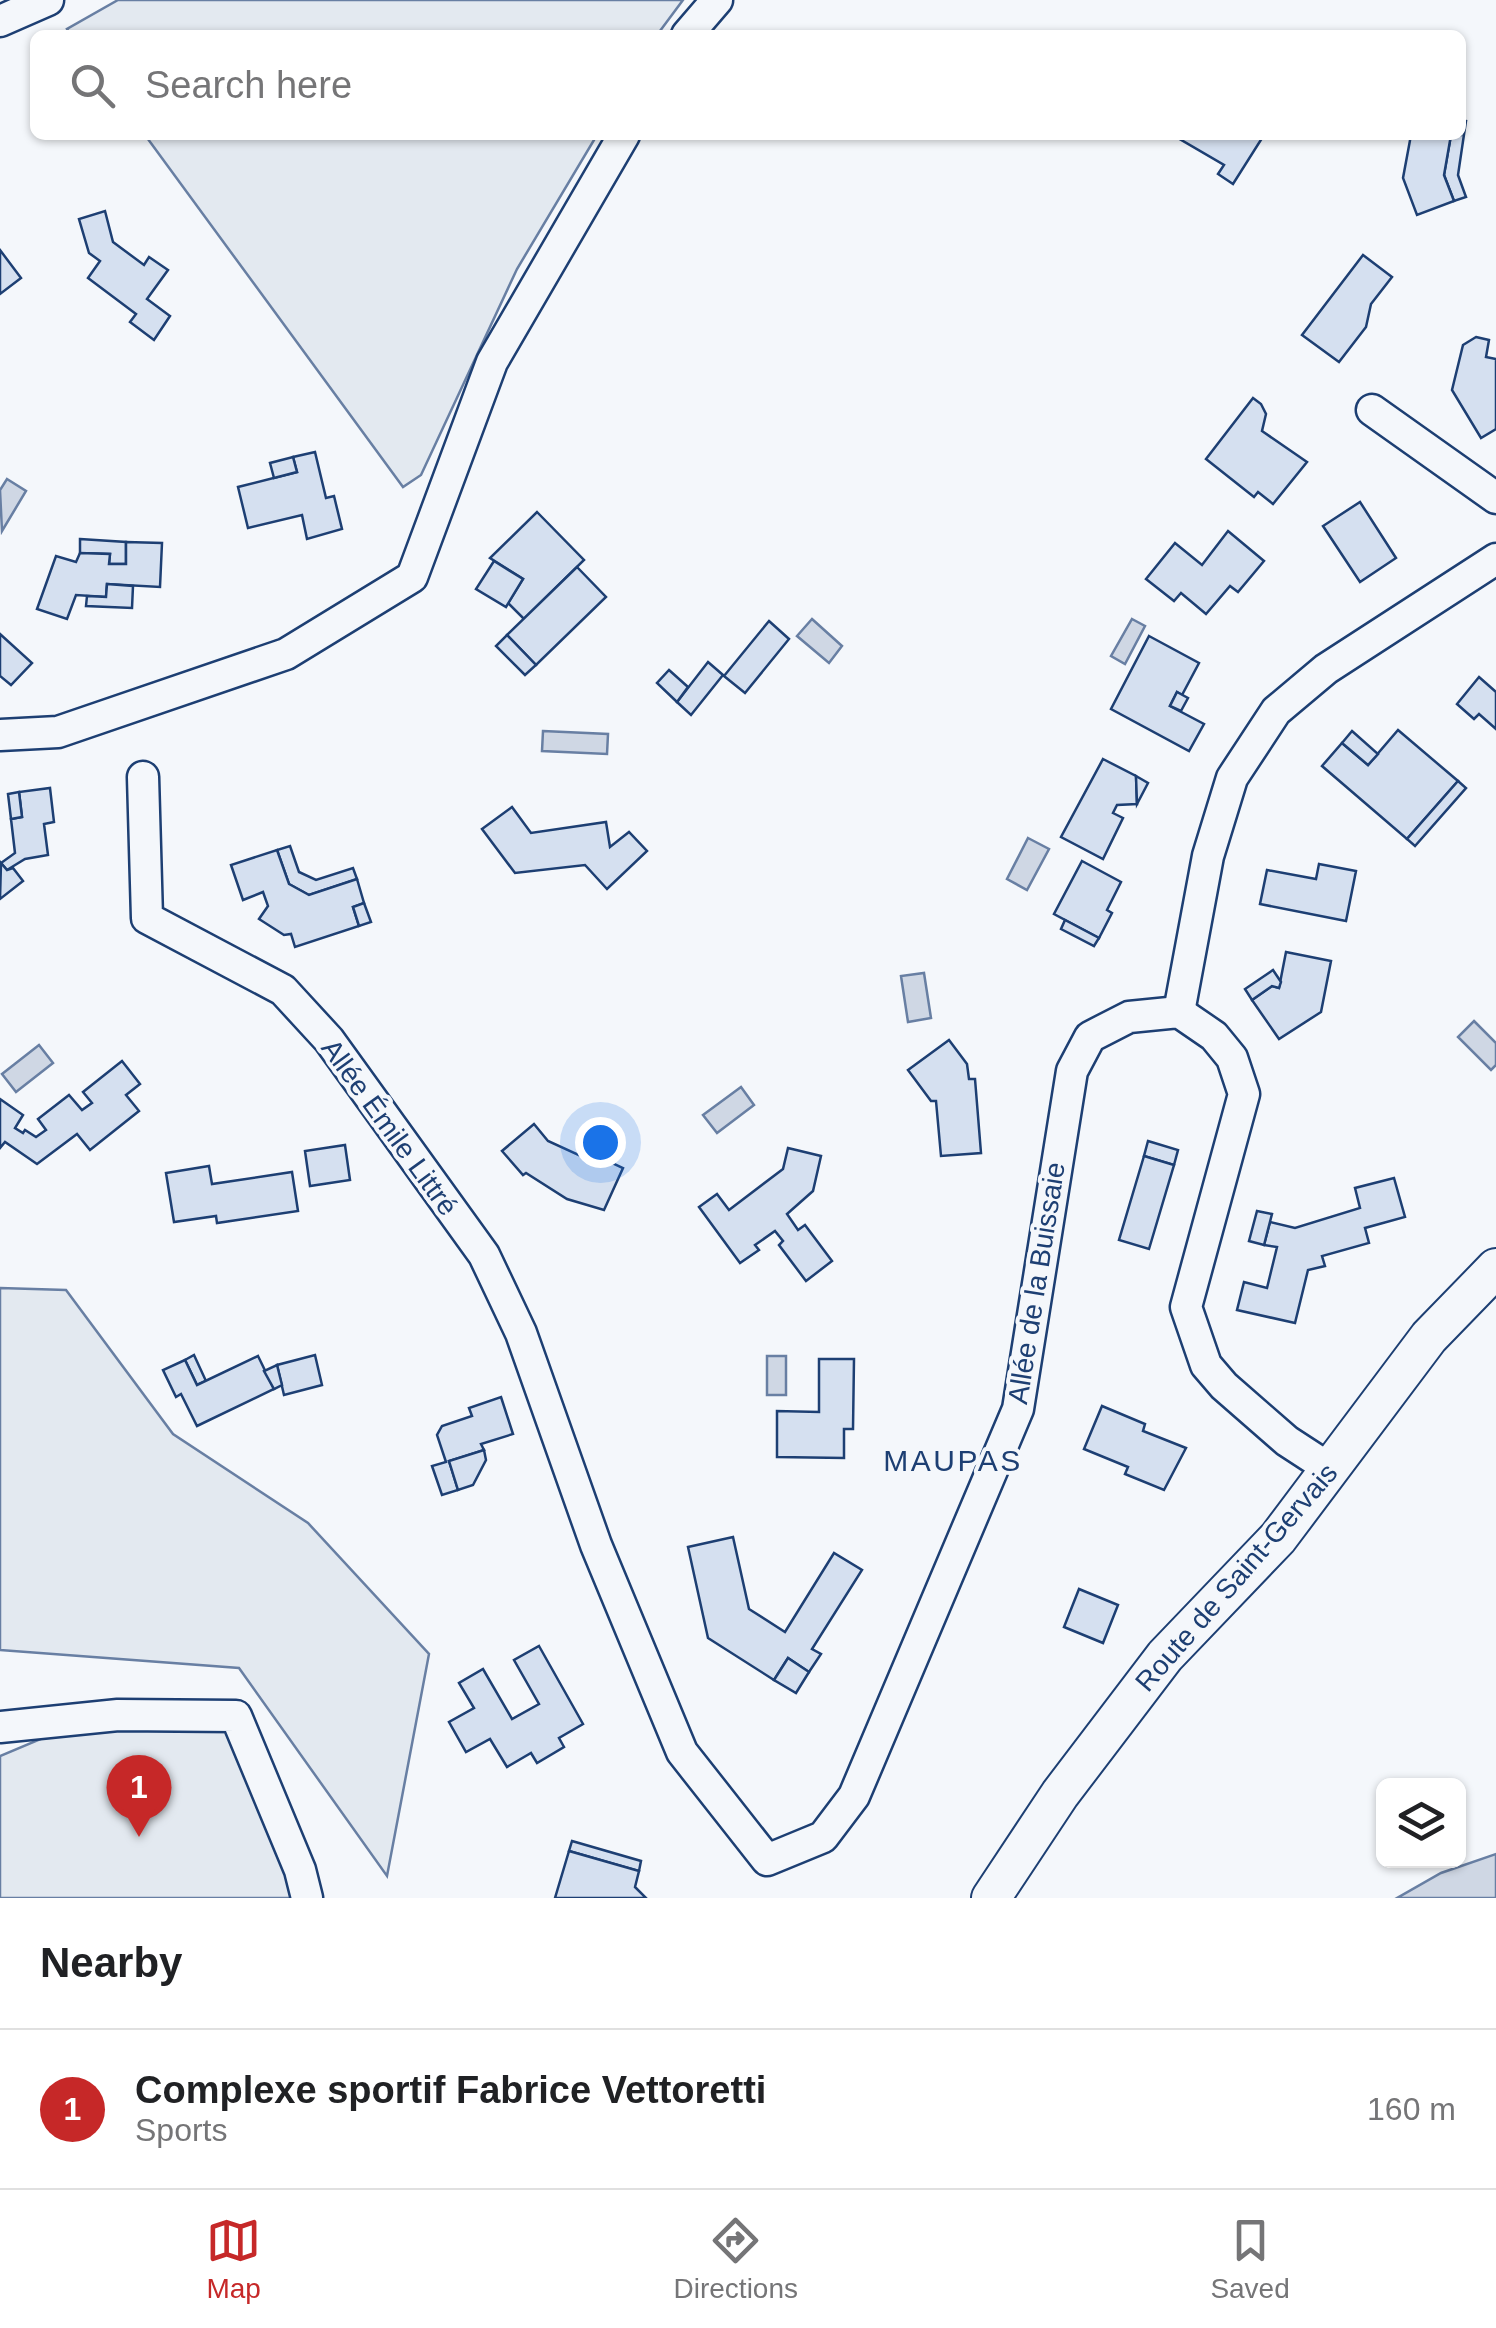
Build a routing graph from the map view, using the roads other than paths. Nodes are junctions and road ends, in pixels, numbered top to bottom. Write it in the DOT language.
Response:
graph roads {
  1 [pos="48,0"];
  2 [pos="717,0"];
  3 [pos="0,21"];
  4 [pos="691,30"];
  5 [pos="621,140"];
  6 [pos="1372,410"];
  7 [pos="1496,498"];
  8 [pos="1496,558"];
  9 [pos="0,735"];
  10 [pos="143,777"];
  11 [pos="1179,1012"];
  12 [pos="1496,1268"];
  13 [pos="1330,1469"];
  14 [pos="596,1545"];
  15 [pos="0,1727"];
  16 [pos="307,1898"];
  17 [pos="991,1898"];
  1 -- 3 [label="street"];
  2 -- 4 [label="street"];
  5 -- 9 [label="street"];
  6 -- 7 [label="street"];
  8 -- 11 [label="street"];
  10 -- 14 [label="street, Allée Émile Littré"];
  11 -- 13 [label="street"];
  11 -- 14 [label="street, Allée de la Buissaie"];
  12 -- 13 [label="street, Route de Saint-Gervais"];
  13 -- 17 [label="street, Route de Saint-Gervais"];
  15 -- 16 [label="street"];
}
